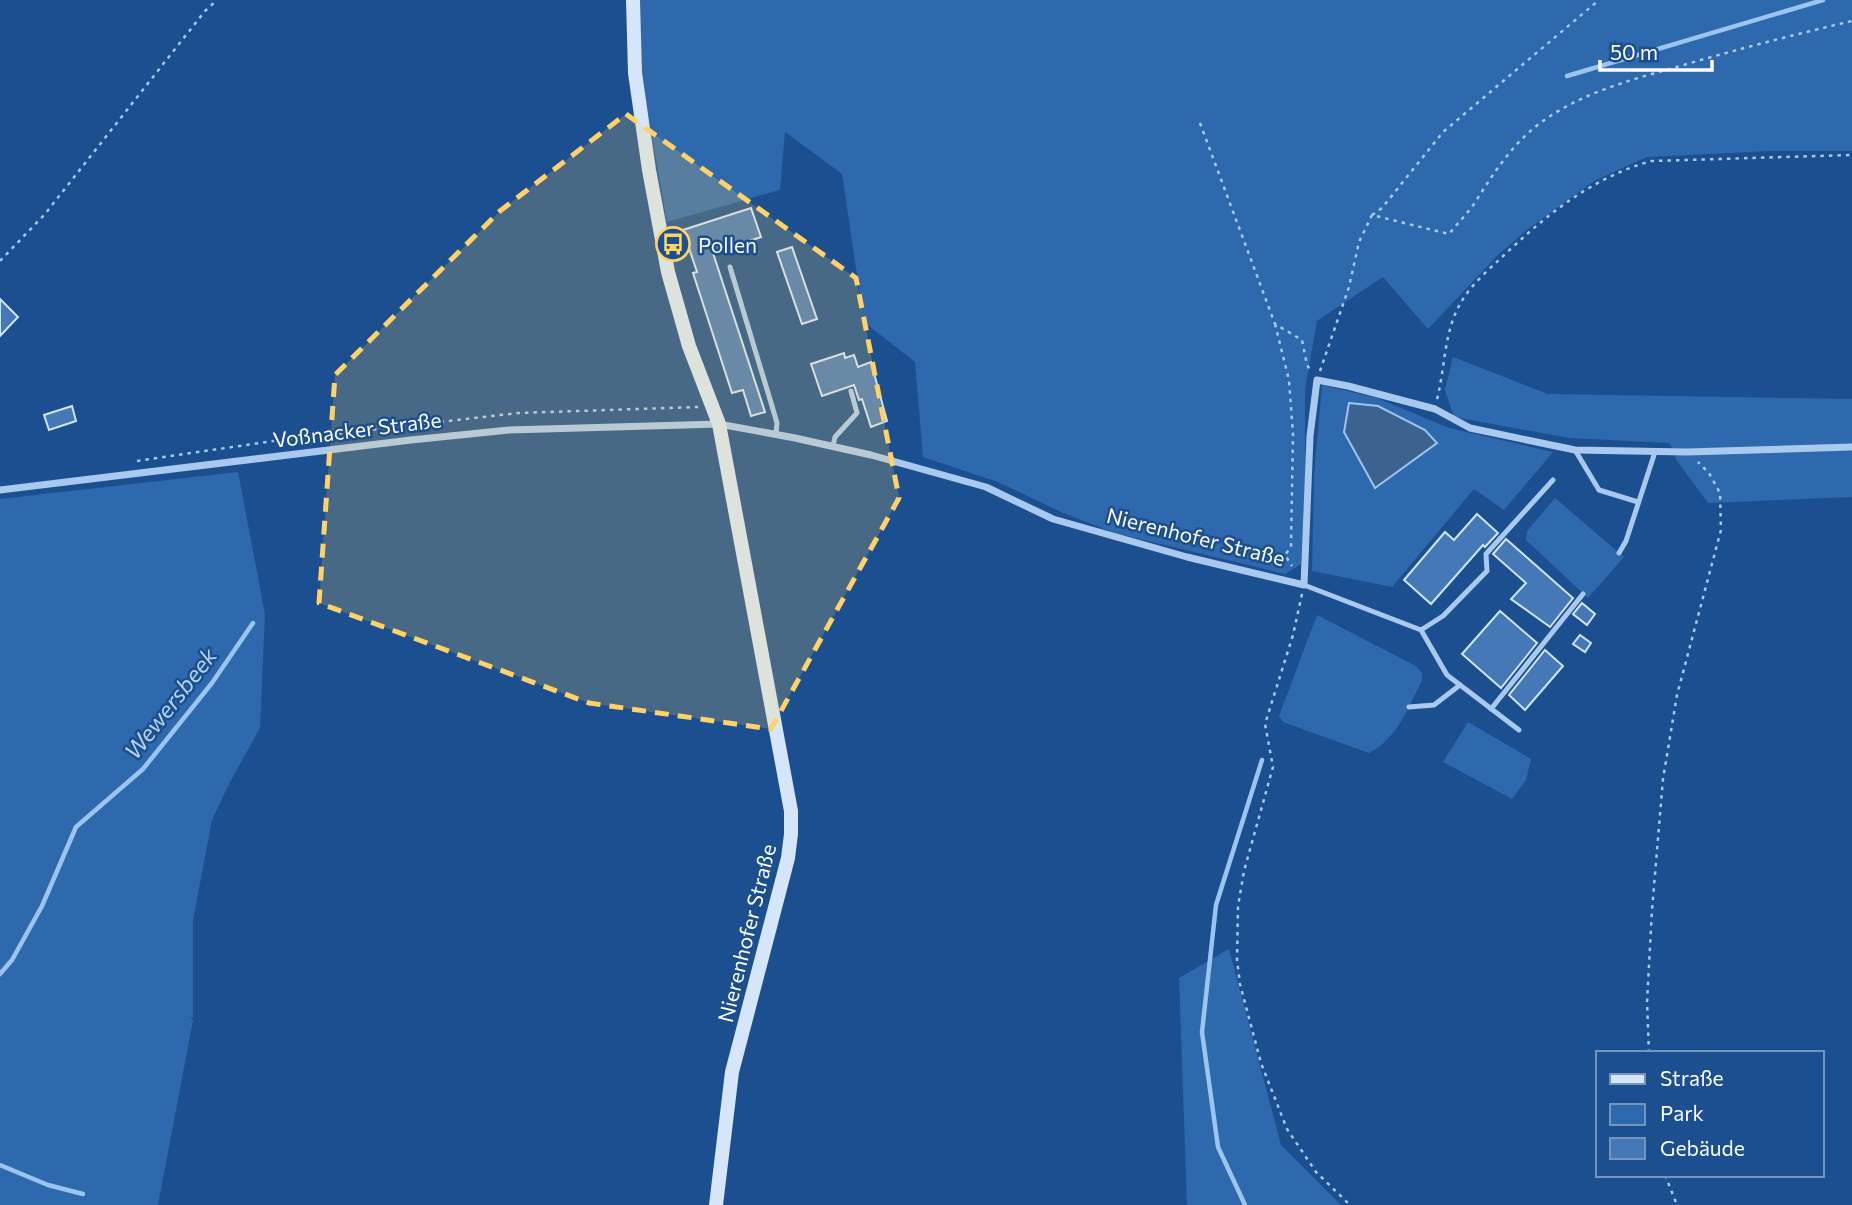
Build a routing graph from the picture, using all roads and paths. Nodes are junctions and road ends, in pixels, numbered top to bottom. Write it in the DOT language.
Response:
graph roads {
  1 [pos="217,0"];
  2 [pos="633,0"];
  3 [pos="1599,0"];
  4 [pos="1852,21"];
  5 [pos="1200,123"];
  6 [pos="1852,155"];
  7 [pos="1372,215"];
  8 [pos="0,261"];
  9 [pos="730,267"];
  10 [pos="1275,324"];
  11 [pos="1317,380"];
  12 [pos="850,391"];
  13 [pos="1435,409"];
  14 [pos="719,424"];
  15 [pos="776,434"];
  16 [pos="833,446"];
  17 [pos="1852,447"];
  18 [pos="1575,450"];
  19 [pos="1655,452"];
  20 [pos="1687,452"];
  21 [pos="1553,480"];
  22 [pos="0,490"];
  23 [pos="1638,502"];
  24 [pos="1619,553"];
  25 [pos="1302,584"];
  26 [pos="1583,593"];
  27 [pos="1421,631"];
  28 [pos="1460,685"];
  29 [pos="1409,706"];
  30 [pos="1491,709"];
  31 [pos="1519,730"];
  32 [pos="1649,1051"];
  33 [pos="1666,1177"];
  34 [pos="716,1205"];
  35 [pos="1350,1205"];
  36 [pos="1677,1205"];
  1 -- 8 [label="path"];
  2 -- 14 [label="street, Nierenhofer Straße"];
  3 -- 7 [label="path"];
  4 -- 7 [label="path"];
  5 -- 10 [label="path"];
  6 -- 13 [label="path"];
  7 -- 11 [label="path"];
  9 -- 15 [label="lane"];
  10 -- 11 [label="path"];
  10 -- 25 [label="path"];
  11 -- 13 [label="street"];
  11 -- 25 [label="street, Nierenhofer Straße"];
  12 -- 16 [label="lane"];
  13 -- 18 [label="street"];
  14 -- 15 [label="street, Nierenhofer Straße"];
  14 -- 22 [label="street, Voßnacker Straße"];
  14 -- 34 [label="street, Nierenhofer Straße"];
  15 -- 16 [label="street, Nierenhofer Straße"];
  16 -- 25 [label="street, Nierenhofer Straße"];
  17 -- 20 [label="street"];
  18 -- 19 [label="street"];
  18 -- 23 [label="lane"];
  19 -- 20 [label="street"];
  19 -- 23 [label="lane"];
  20 -- 32 [label="path"];
  21 -- 27 [label="lane"];
  23 -- 24 [label="lane"];
  25 -- 27 [label="lane"];
  25 -- 35 [label="path"];
  26 -- 30 [label="lane"];
  27 -- 28 [label="lane"];
  28 -- 29 [label="lane"];
  28 -- 30 [label="lane"];
  30 -- 31 [label="lane"];
  33 -- 36 [label="path"];
}
